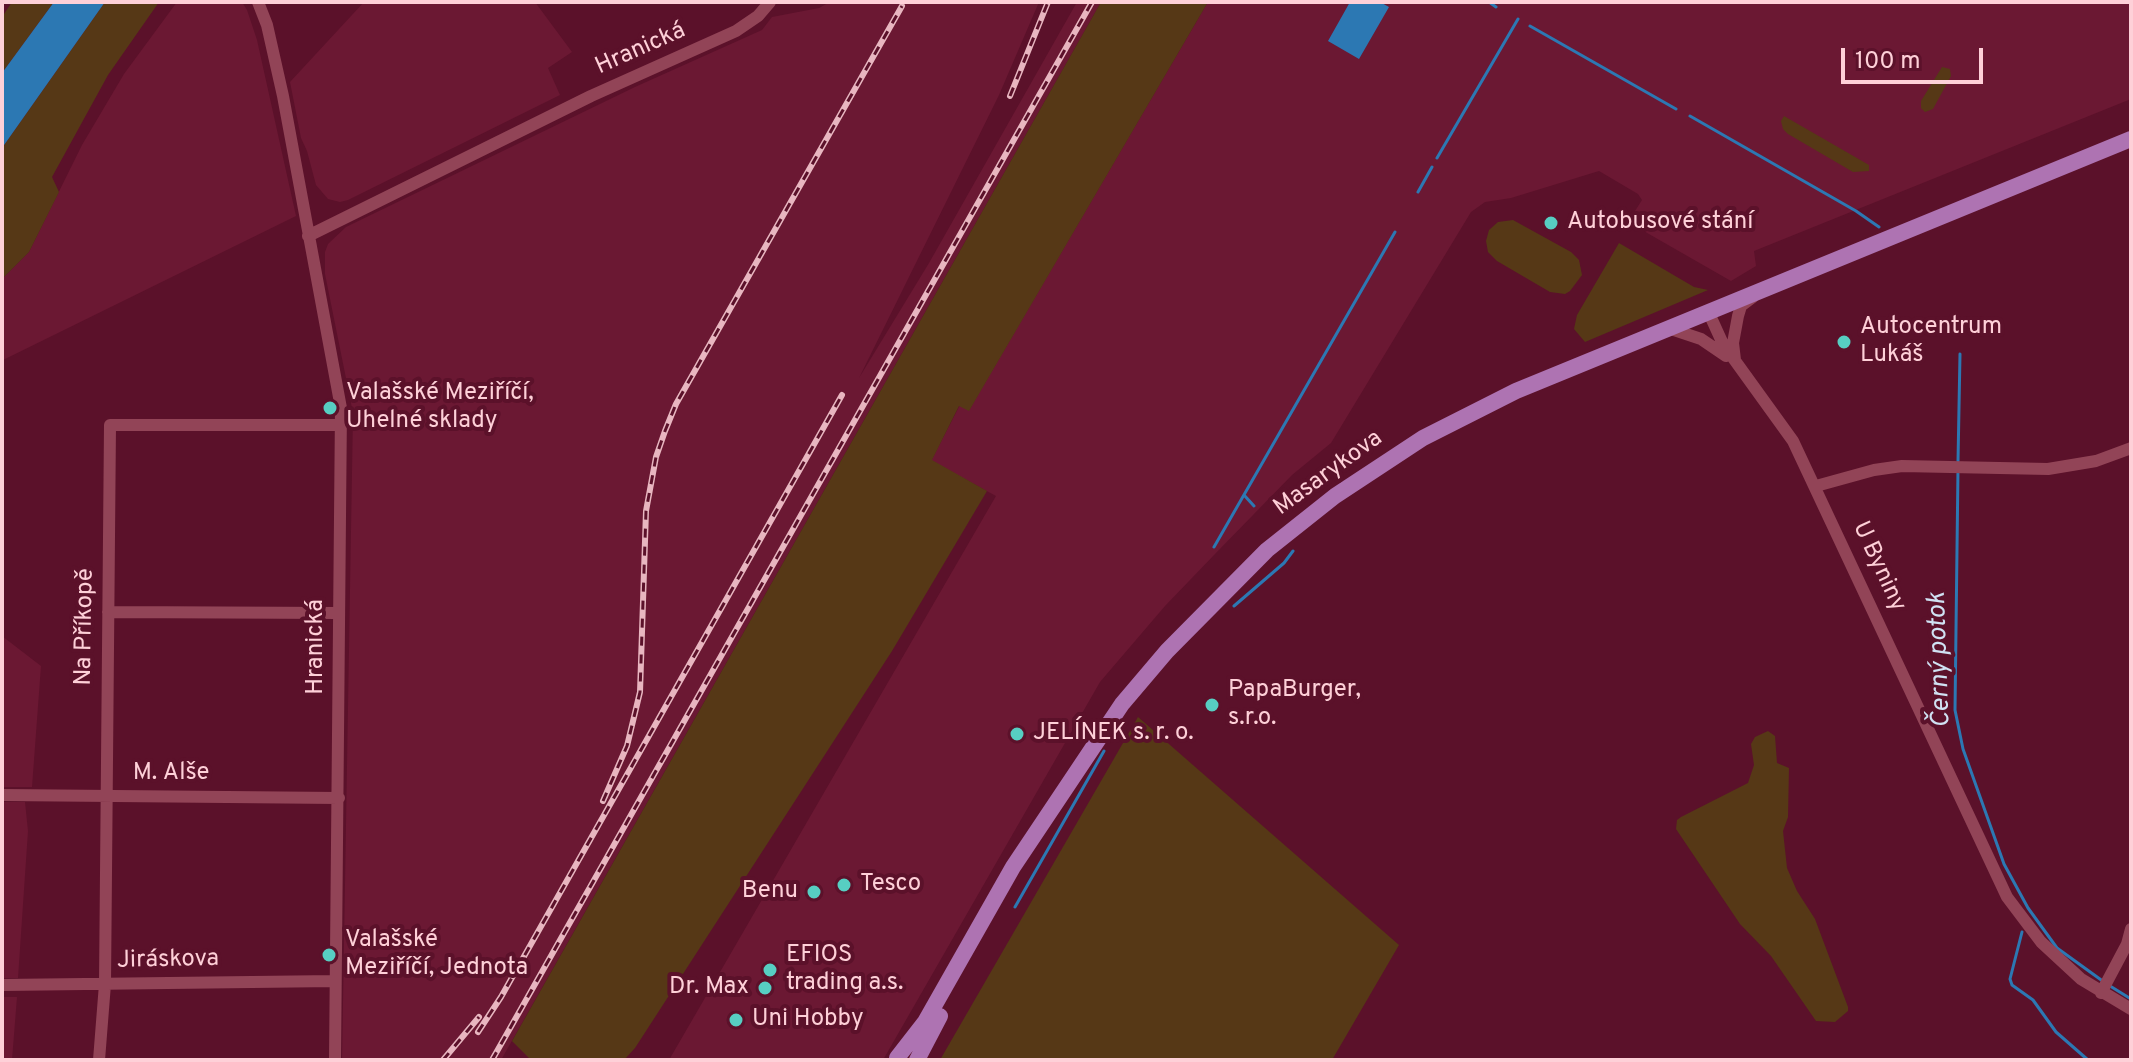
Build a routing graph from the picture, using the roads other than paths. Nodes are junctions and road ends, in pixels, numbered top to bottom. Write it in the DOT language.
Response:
graph roads {
  1 [pos="258,2"];
  2 [pos="770,2"];
  3 [pos="2131,139"];
  4 [pos="308,236"];
  5 [pos="1762,290"];
  6 [pos="1708,311"];
  7 [pos="1668,328"];
  8 [pos="1735,363"];
  9 [pos="341,425"];
  10 [pos="2131,448"];
  11 [pos="1816,486"];
  12 [pos="108,612"];
  13 [pos="339,613"];
  14 [pos="1066,791"];
  15 [pos="2,795"];
  16 [pos="106,796"];
  17 [pos="339,798"];
  18 [pos="2131,929"];
  19 [pos="335,981"];
  20 [pos="105,984"];
  21 [pos="2,985"];
  22 [pos="2104,986"];
  23 [pos="2131,1009"];
  24 [pos="897,1059"];
  25 [pos="99,1060"];
  26 [pos="335,1060"];
  27 [pos="917,1060"];
  1 -- 4 [label="street, Hranická"];
  2 -- 4 [label="street, Hranická"];
  3 -- 5 [label="main road, Masarykova"];
  4 -- 9 [label="street, Hranická"];
  5 -- 6 [label="main road, Masarykova"];
  5 -- 8 [label="street"];
  6 -- 7 [label="main road, Masarykova"];
  6 -- 8 [label="street"];
  7 -- 8 [label="street"];
  7 -- 14 [label="main road, Masarykova"];
  8 -- 11 [label="street, U Byniny"];
  9 -- 12 [label="street, Na Příkopě"];
  9 -- 13 [label="street, Hranická"];
  10 -- 11 [label="street"];
  11 -- 22 [label="street, U Byniny"];
  12 -- 13 [label="street"];
  12 -- 16 [label="street, Na Příkopě"];
  13 -- 17 [label="street, Hranická"];
  14 -- 24 [label="main road, Masarykova"];
  14 -- 27 [label="main road, Masarykova"];
  15 -- 16 [label="street, M. Alše"];
  16 -- 17 [label="street, M. Alše"];
  16 -- 20 [label="street, Na Příkopě"];
  17 -- 19 [label="street, Hranická"];
  18 -- 22 [label="street"];
  19 -- 20 [label="street, Jiráskova"];
  19 -- 26 [label="street, Hranická"];
  20 -- 21 [label="street, Jiráskova"];
  20 -- 25 [label="street, Na Příkopě"];
  22 -- 23 [label="street, U Byniny"];
}
